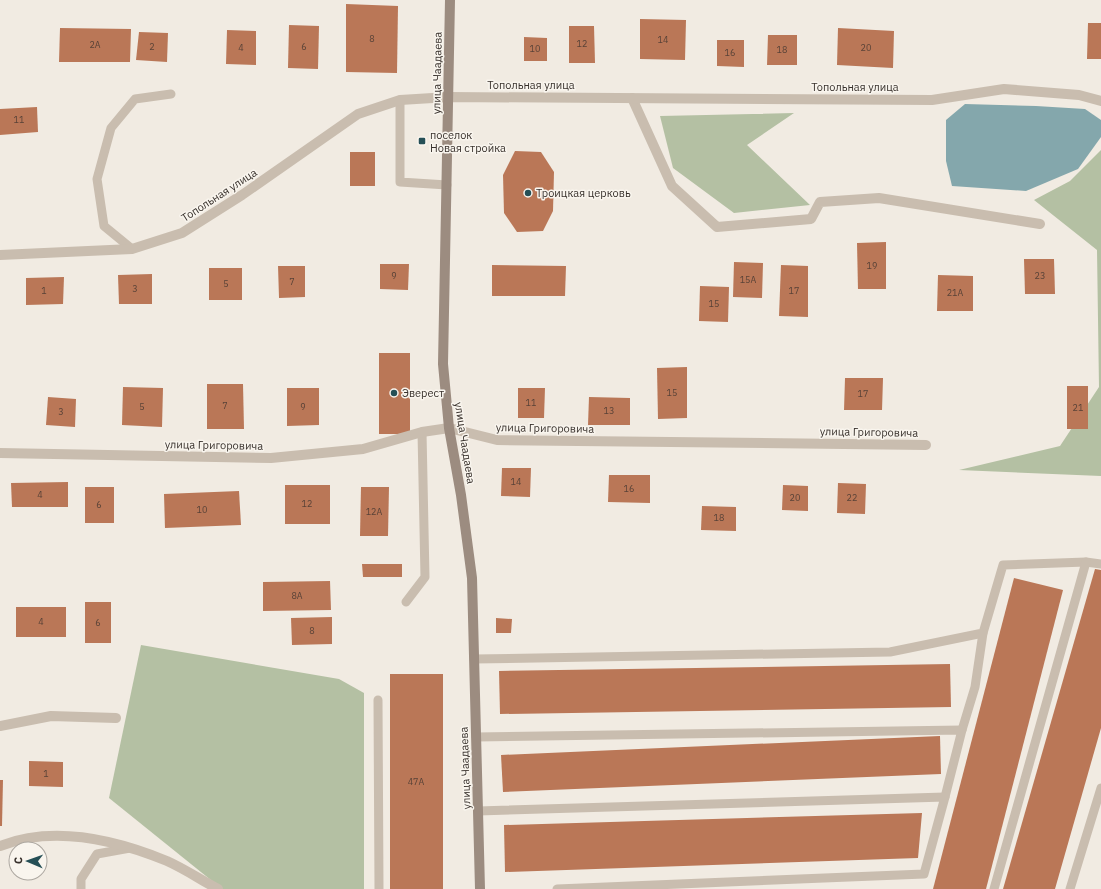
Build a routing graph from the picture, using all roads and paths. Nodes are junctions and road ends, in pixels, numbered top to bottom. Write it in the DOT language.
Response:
graph roads {
  1 [pos="450,0"];
  2 [pos="171,94"];
  3 [pos="449,97"];
  4 [pos="632,98"];
  5 [pos="400,100"];
  6 [pos="1101,101"];
  7 [pos="447,185"];
  8 [pos="1040,224"];
  9 [pos="132,248"];
  10 [pos="0,255"];
  11 [pos="449,428"];
  12 [pos="422,432"];
  13 [pos="926,445"];
  14 [pos="0,453"];
  15 [pos="1086,562"];
  16 [pos="1101,564"];
  17 [pos="406,602"];
  18 [pos="983,633"];
  19 [pos="474,659"];
  20 [pos="378,700"];
  21 [pos="116,718"];
  22 [pos="0,726"];
  23 [pos="962,730"];
  24 [pos="476,737"];
  25 [pos="1101,788"];
  26 [pos="945,797"];
  27 [pos="478,811"];
  28 [pos="0,846"];
  29 [pos="131,848"];
  30 [pos="81,889"];
  31 [pos="218,889"];
  32 [pos="379,889"];
  33 [pos="480,889"];
  34 [pos="557,889"];
  35 [pos="994,889"];
  36 [pos="1070,889"];
  1 -- 3 [label="street, улица Чаадаева"];
  2 -- 9 [label="lane"];
  3 -- 4 [label="street, Топольная улица"];
  3 -- 5 [label="street, Топольная улица"];
  3 -- 7 [label="street, улица Чаадаева"];
  4 -- 6 [label="street, Топольная улица"];
  4 -- 8 [label="street"];
  5 -- 7 [label="lane"];
  5 -- 9 [label="street, Топольная улица"];
  7 -- 11 [label="street, улица Чаадаева"];
  9 -- 10 [label="street, Топольная улица"];
  11 -- 12 [label="street, улица Григоровича"];
  11 -- 13 [label="street, улица Григоровича"];
  11 -- 19 [label="street, улица Чаадаева"];
  12 -- 14 [label="street, улица Григоровича"];
  12 -- 17 [label="lane"];
  15 -- 16 [label="lane"];
  15 -- 18 [label="lane"];
  15 -- 35 [label="lane"];
  18 -- 19 [label="lane"];
  18 -- 23 [label="lane"];
  19 -- 24 [label="street, улица Чаадаева"];
  20 -- 32 [label="lane"];
  21 -- 22 [label="street"];
  23 -- 24 [label="lane"];
  23 -- 26 [label="lane"];
  24 -- 27 [label="street, улица Чаадаева"];
  25 -- 36 [label="lane"];
  26 -- 27 [label="lane"];
  26 -- 34 [label="lane"];
  27 -- 33 [label="street, улица Чаадаева"];
  28 -- 29 [label="street"];
  29 -- 30 [label="lane"];
  29 -- 31 [label="street"];
}
